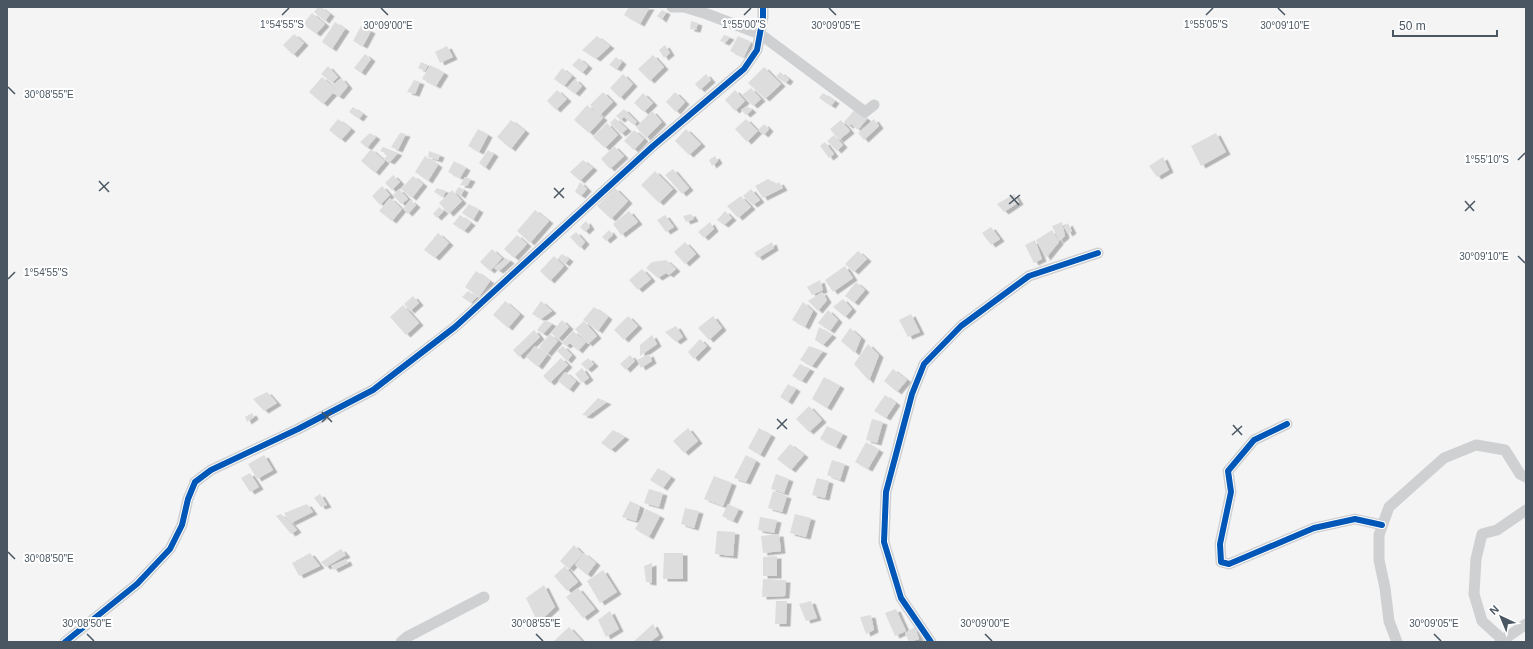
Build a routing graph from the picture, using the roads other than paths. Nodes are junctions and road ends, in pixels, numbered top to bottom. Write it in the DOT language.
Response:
graph roads {
  1 [pos="672,7"];
  2 [pos="763,7"];
  3 [pos="760,34"];
  4 [pos="874,105"];
  5 [pos="1098,254"];
  6 [pos="1287,424"];
  7 [pos="1526,477"];
  8 [pos="1526,510"];
  9 [pos="1382,525"];
  10 [pos="484,597"];
  11 [pos="1526,624"];
  12 [pos="1502,641"];
  13 [pos="65,642"];
  14 [pos="401,642"];
  15 [pos="932,642"];
  16 [pos="1397,642"];
  1 -- 3 [label="street"];
  2 -- 3 [label="street"];
  3 -- 4 [label="street"];
  3 -- 13 [label="street"];
  5 -- 15 [label="street"];
  6 -- 9 [label="street"];
  7 -- 9 [label="street"];
  8 -- 12 [label="street"];
  9 -- 16 [label="street"];
  10 -- 14 [label="street"];
  11 -- 12 [label="street"];
}
